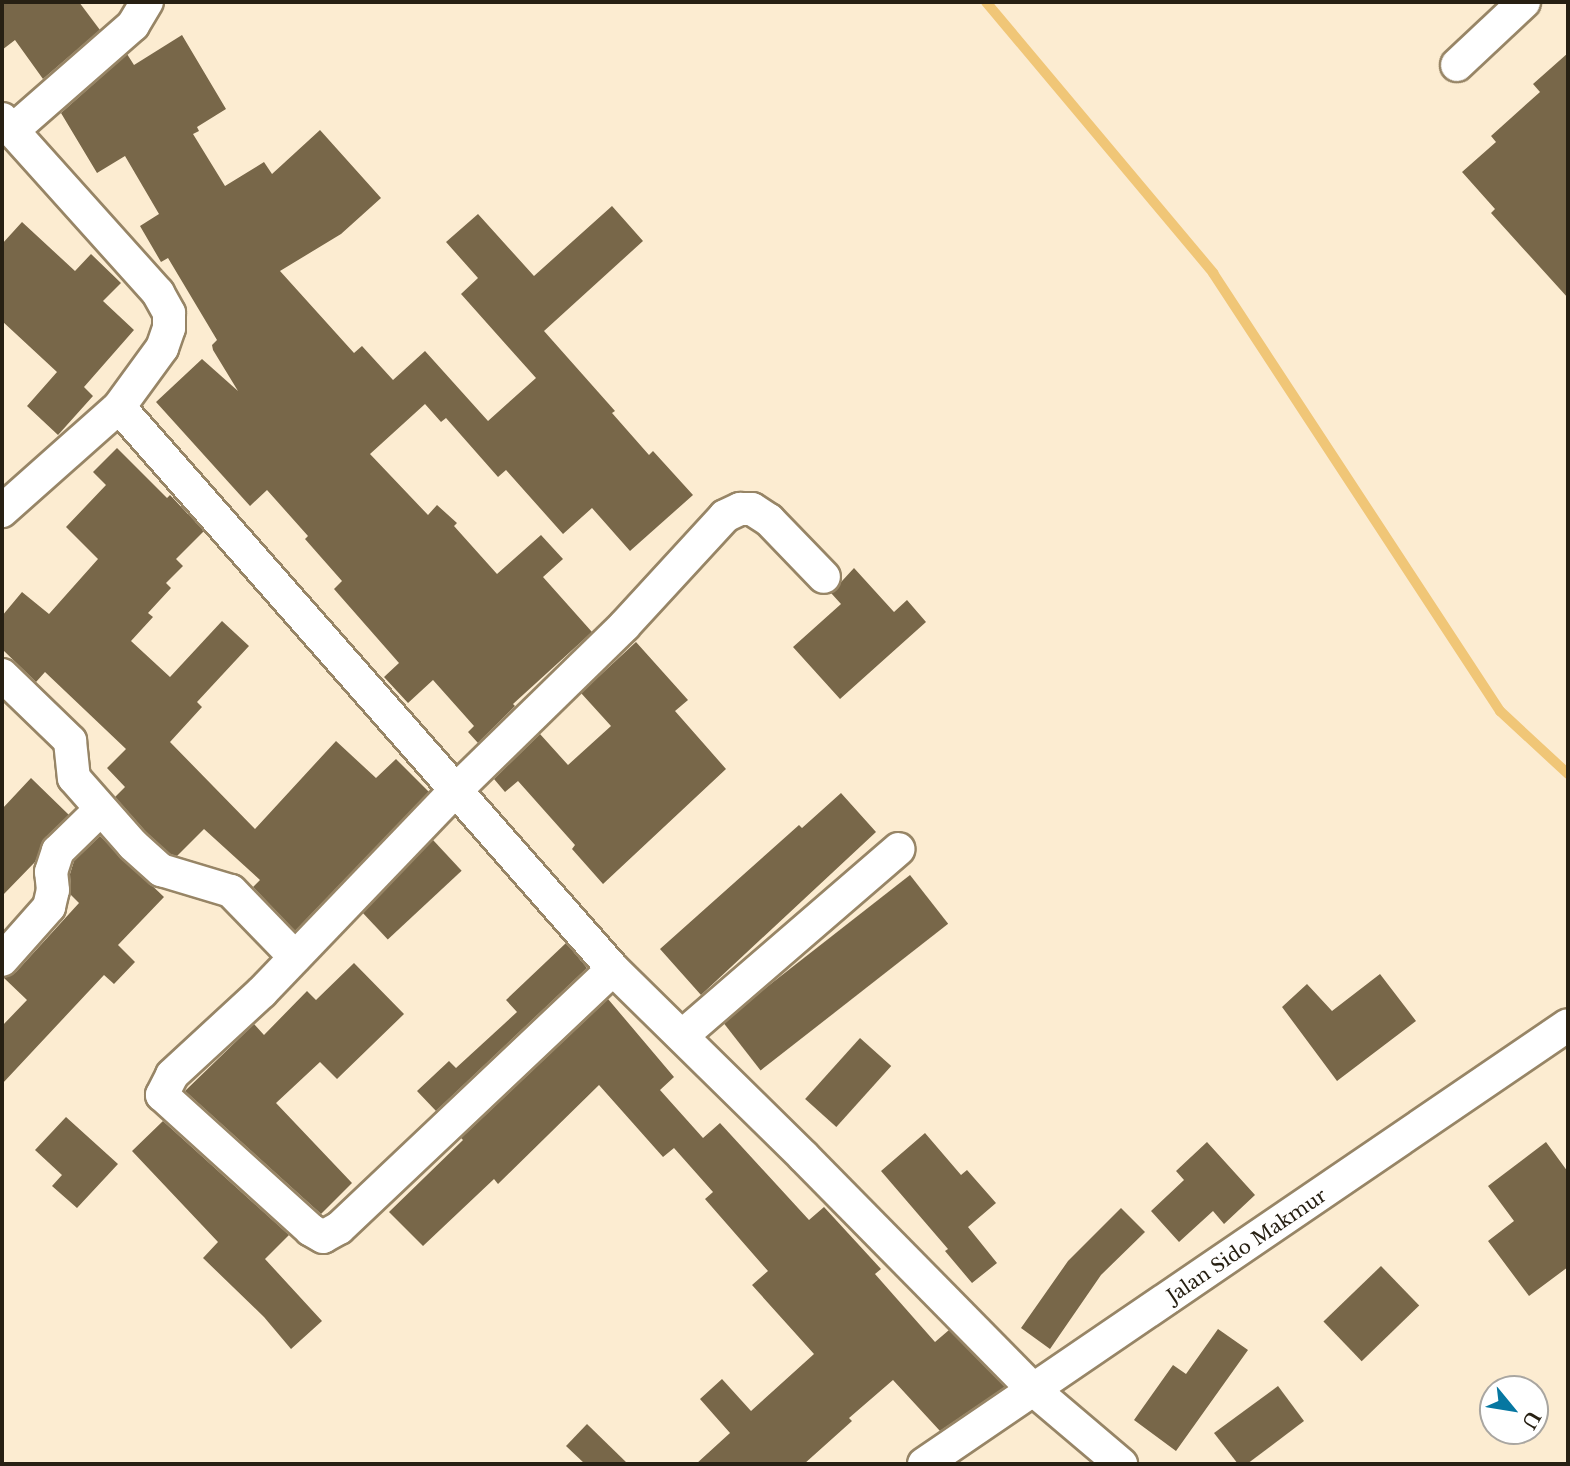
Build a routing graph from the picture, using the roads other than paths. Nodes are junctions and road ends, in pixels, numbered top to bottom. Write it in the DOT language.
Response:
graph roads {
  1 [pos="147,2"];
  2 [pos="1524,2"];
  3 [pos="1457,65"];
  4 [pos="7,125"];
  5 [pos="119,407"];
  6 [pos="2,511"];
  7 [pos="824,577"];
  8 [pos="2,675"];
  9 [pos="454,792"];
  10 [pos="100,810"];
  11 [pos="899,849"];
  12 [pos="295,957"];
  13 [pos="2,960"];
  14 [pos="613,969"];
  15 [pos="1568,1025"];
  16 [pos="682,1036"];
  17 [pos="1035,1391"];
  18 [pos="924,1464"];
  19 [pos="1121,1464"];
  1 -- 4 [label="street"];
  2 -- 3 [label="street"];
  4 -- 5 [label="street"];
  5 -- 6 [label="street"];
  5 -- 9 [label="street"];
  7 -- 9 [label="street"];
  8 -- 10 [label="street"];
  9 -- 12 [label="street"];
  9 -- 14 [label="street"];
  10 -- 12 [label="street"];
  10 -- 13 [label="street"];
  11 -- 16 [label="street"];
  12 -- 14 [label="street"];
  14 -- 16 [label="street"];
  15 -- 17 [label="street, Jalan Sido Makmur"];
  16 -- 17 [label="street"];
  17 -- 18 [label="street, Jalan Sido Makmur"];
  17 -- 19 [label="street"];
}
